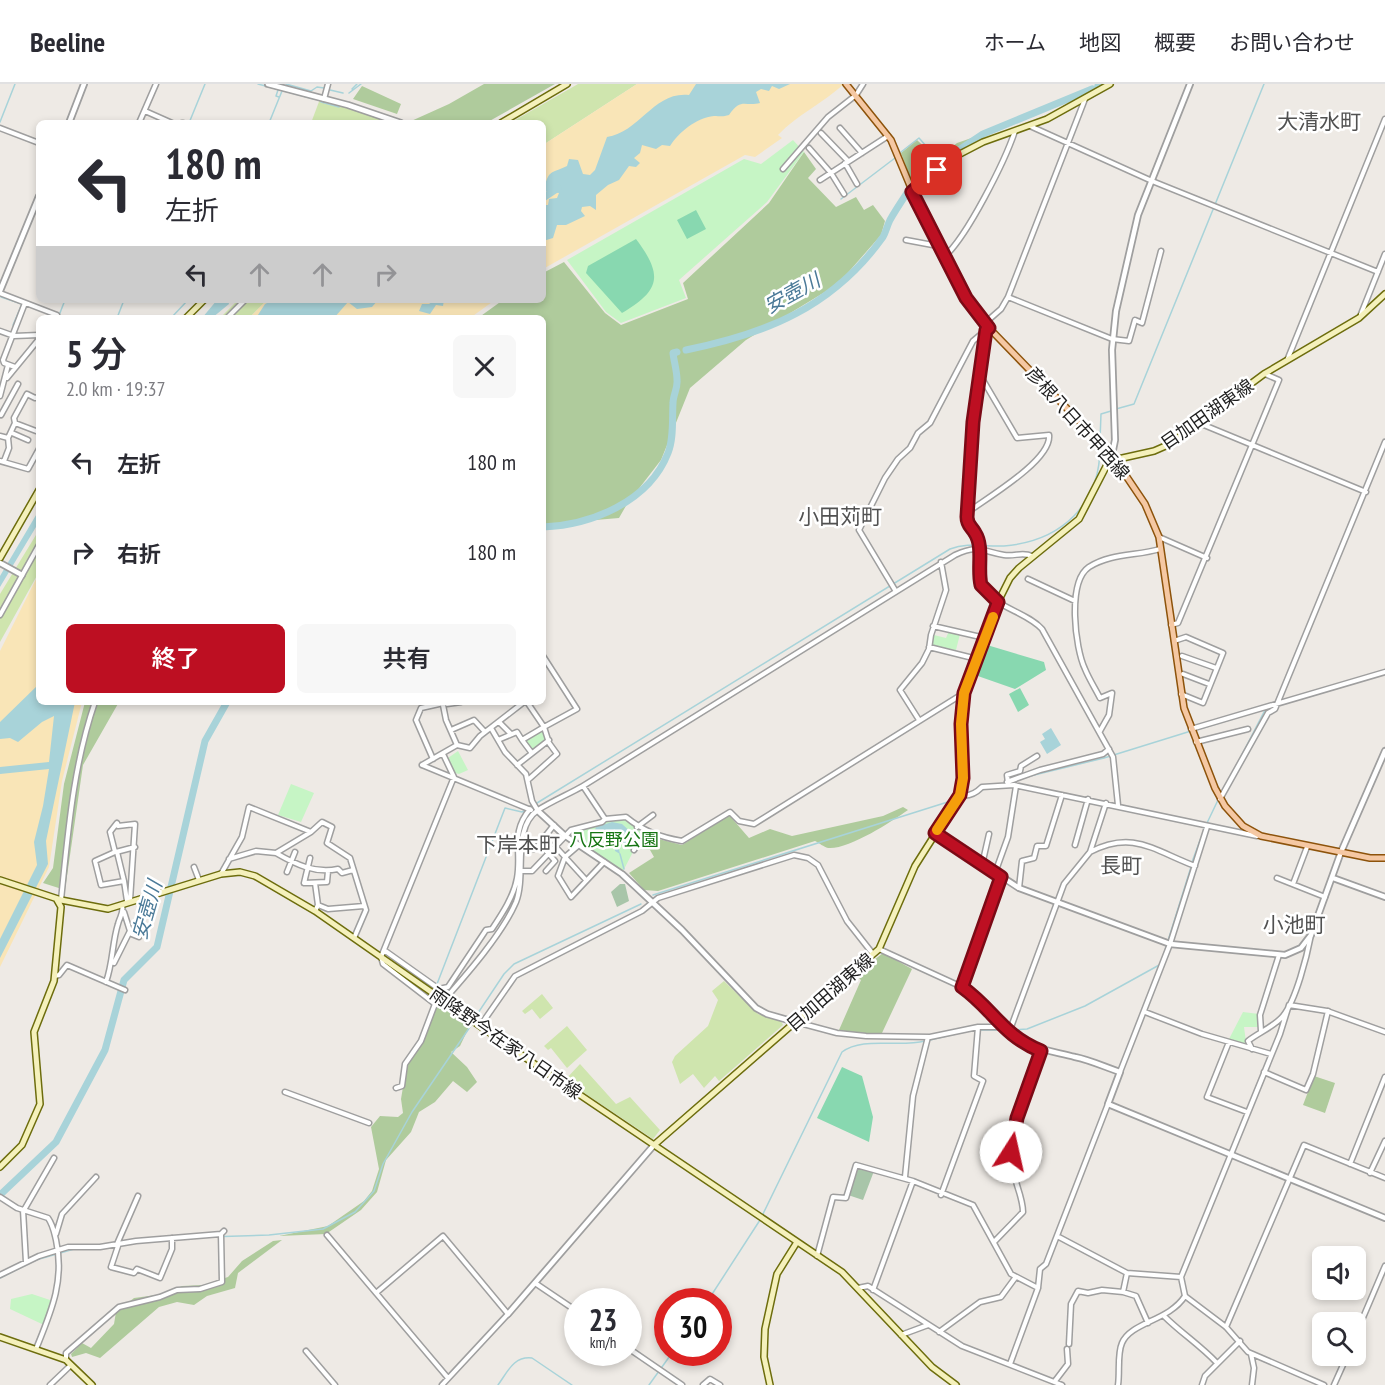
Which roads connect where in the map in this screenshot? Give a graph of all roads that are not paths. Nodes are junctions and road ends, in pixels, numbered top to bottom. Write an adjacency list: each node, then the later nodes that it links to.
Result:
1 (84, 84): 15 (street)
2 (156, 84): 13 (street)
3 (268, 84): 11 (street)
4 (328, 84): 11 (street)
5 (567, 84): 19 (main road)
6 (846, 84): 10 (main road, 彦根八日市甲西線)
7 (863, 84): 10 (street)
8 (1110, 84): 12 (main road)
9 (1190, 84): 34 (street)
10 (856, 95): 25 (main road, 彦根八日市甲西線); 31 (street)
11 (324, 99): 18 (street)
12 (1085, 99): 20 (main road); 27 (street)
13 (145, 111): 16 (street); 17 (street)
14 (1385, 118): 42 (street)
15 (70, 120)
16 (140, 120)
17 (165, 120)
18 (391, 120)
19 (506, 120)
20 (1030, 126): 23 (main road); 27 (street)
21 (0, 128): 26 (street)
22 (840, 128): 29 (street)
23 (1015, 131): 36 (main road); 44 (street)
24 (821, 133): 30 (street)
25 (888, 136): 29 (street); 36 (main road, 彦根八日市甲西線)
26 (36, 142)
27 (1067, 144): 34 (street); 48 (street)
28 (809, 148): 32 (street)
29 (862, 153): 30 (street)
30 (846, 162): 32 (street); 35 (street)
31 (783, 169)
32 (831, 173): 33 (street); 37 (street)
33 (820, 180)
34 (1152, 181): 42 (street); 60 (street)
35 (856, 184)
36 (912, 192): 40 (main road, 彦根八日市甲西線)
37 (844, 195)
38 (36, 203): 46 (street)
39 (906, 240): 40 (street)
40 (939, 246): 44 (main road, 彦根八日市甲西線)
41 (1161, 251): 60 (street)
42 (1330, 253): 45 (street); 62 (street)
43 (1385, 254): 45 (street)
44 (944, 257): 56 (main road, 彦根八日市甲西線)
45 (1378, 272): 55 (street)
46 (0, 292): 49 (street)
47 (1385, 294): 55 (main road, 目加田湖東線)
48 (1008, 297): 56 (street); 60 (street)
49 (24, 303): 52 (street); 58 (street)
50 (201, 303): 53 (main road)
51 (242, 303): 54 (street)
52 (57, 315)
53 (189, 315)
54 (230, 315)
55 (1359, 318): 62 (main road, 目加田湖東線)
56 (987, 327): 66 (street); 82 (main road, 彦根八日市甲西線); 97 (street)
57 (0, 331): 58 (street)
58 (14, 336): 59 (street); 63 (street)
59 (36, 337)
60 (1112, 339): 82 (street)
61 (36, 341): 64 (street)
62 (1288, 358): 65 (main road, 目加田湖東線)
63 (8, 365): 64 (street); 67 (street)
64 (15, 367): 67 (street)
65 (1264, 374): 73 (main road, 目加田湖東線); 80 (street)
66 (980, 375): 86 (street); 86 (street)
67 (7, 378): 69 (street)
68 (18, 384): 71 (street)
69 (0, 396)
70 (36, 396): 72 (street)
71 (1, 415): 72 (street)
72 (14, 420): 74 (street); 75 (street)
73 (1198, 422): 80 (street); 82 (main road, 目加田湖東線)
74 (36, 430)
75 (12, 433): 77 (street); 78 (street)
76 (0, 436): 77 (street)
77 (8, 438): 83 (street)
78 (28, 440)
79 (1385, 442): 84 (street)
80 (1251, 445): 84 (street); 92 (street)
81 (36, 454): 83 (street)
82 (1112, 455): 87 (main road, 彦根八日市甲西線); 91 (main road, 目加田湖東線)
83 (2, 461)
84 (1366, 492): 115 (street)
85 (36, 496): 93 (main road)
86 (967, 512): 88 (street)
87 (1159, 537): 89 (main road, 彦根八日市甲西線); 92 (street)
88 (979, 547): 91 (street); 94 (street); 99 (street)
89 (1160, 549): 98 (street); 101 (main road, 彦根八日市甲西線)
90 (36, 550): 95 (street)
91 (1032, 556): 99 (main road, 目加田湖東線)
92 (1207, 558): 101 (street)
93 (0, 562): 95 (street)
94 (941, 562): 97 (street); 102 (street)
95 (20, 574): 100 (street)
96 (1028, 579): 98 (street)
97 (895, 590): 147 (street)
98 (1075, 601): 128 (street)
99 (998, 602): 103 (main road, 目加田湖東線); 128 (street)
100 (0, 615)
101 (1171, 625): 104 (main road, 彦根八日市甲西線)
102 (933, 626): 103 (street); 105 (street)
103 (985, 638): 107 (main road, 目加田湖東線)
104 (1174, 641): 109 (street); 114 (main road, 彦根八日市甲西線)
105 (929, 647): 107 (street); 121 (street)
106 (1182, 656): 109 (street)
107 (977, 659): 113 (main road, 目加田湖東線)
108 (546, 663): 123 (street)
109 (1216, 668): 112 (street)
110 (1385, 672): 115 (street)
111 (1183, 674): 112 (street)
112 (1209, 684): 114 (street)
113 (964, 693): 121 (street); 148 (main road, 目加田湖東線)
114 (1181, 694): 125 (main road, 彦根八日市甲西線)
115 (1278, 702): 125 (street); 151 (street)
116 (94, 705): 209 (street)
117 (440, 705): 141 (street)
118 (446, 705): 127 (street)
119 (522, 705): 122 (street)
120 (528, 705): 123 (street)
121 (919, 720): 162 (street)
122 (499, 722): 124 (street); 130 (street)
123 (544, 727): 132 (street); 133 (street)
124 (491, 728): 129 (street); 131 (street)
125 (1191, 729): 134 (main road, 彦根八日市甲西線)
126 (1248, 729): 134 (street)
127 (451, 730): 129 (street); 135 (street)
128 (1100, 731): 136 (street)
129 (485, 732): 135 (street)
130 (511, 734): 131 (street); 132 (street)
131 (498, 740): 142 (street)
132 (522, 740): 138 (street)
133 (549, 740): 138 (street); 144 (street)
134 (1196, 742): 151 (main road, 彦根八日市甲西線)
135 (457, 745): 139 (street)
136 (1109, 749): 145 (street); 153 (street)
137 (1385, 751): 178 (street)
138 (531, 752): 142 (street)
139 (442, 754): 141 (street); 143 (street)
140 (1037, 756): 145 (street)
141 (433, 759): 143 (street)
142 (517, 765): 144 (street)
143 (454, 777): 154 (street); 222 (street)
144 (528, 780): 155 (street)
145 (1006, 782): 146 (street)
146 (1015, 785): 148 (street); 149 (street); 195 (street)
147 (583, 786): 155 (street); 157 (street)
148 (960, 795): 163 (main road, 目加田湖東線)
149 (1062, 795): 150 (street); 206 (street)
150 (1088, 799): 152 (street); 168 (street)
151 (1220, 799): 166 (main road, 彦根八日市甲西線)
152 (1106, 803): 153 (street); 177 (street)
153 (1118, 805): 160 (street)
154 (530, 809): 155 (street); 222 (street)
155 (538, 811): 158 (street); 167 (street)
156 (653, 815): 159 (street)
157 (605, 819): 159 (street); 164 (street)
158 (554, 825): 164 (street); 167 (street)
159 (637, 826): 162 (street)
160 (1208, 826): 166 (street); 187 (street)
161 (311, 832): 179 (street); 183 (street); 190 (street)
162 (646, 832): 173 (street)
163 (935, 833): 186 (street); 221 (main road, 目加田湖東線)
164 (564, 834): 169 (street); 170 (street)
165 (989, 834): 186 (street)
166 (1261, 836): 172 (main road, 彦根八日市甲西線)
167 (523, 843): 192 (street)
168 (1075, 844)
169 (554, 845): 176 (street); 180 (street)
170 (579, 845): 180 (street); 184 (street)
171 (135, 847): 174 (street); 174 (street); 210 (street)
172 (1307, 847): 178 (main road, 彦根八日市甲西線); 205 (street)
173 (634, 850)
174 (116, 852): 203 (street); 203 (street)
175 (295, 852): 185 (street)
176 (547, 852): 192 (street); 193 (street)
177 (1090, 852): 187 (street); 212 (street)
178 (1341, 852): 182 (main road, 彦根八日市甲西線); 199 (street)
179 (276, 853): 183 (street); 185 (street)
180 (565, 857): 202 (street); 202 (street)
181 (310, 858): 189 (street)
182 (1385, 858)
183 (229, 859): 196 (street)
184 (604, 862): 202 (street); 211 (street)
185 (292, 863): 189 (street); 194 (street)
186 (982, 865): 195 (street)
187 (1195, 866): 220 (street)
188 (194, 867): 201 (street)
189 (307, 867): 191 (street); 204 (street)
190 (353, 870): 191 (street); 213 (street)
191 (328, 871): 204 (street)
192 (523, 871): 231 (street)
193 (546, 871)
194 (288, 872)
195 (995, 873): 197 (street)
196 (222, 874): 201 (main road, 雨降野今在家八日市線); 214 (main road, 雨降野今在家八日市線)
197 (1001, 877): 206 (street); 229 (street)
198 (1277, 878): 205 (street)
199 (1333, 878): 207 (street); 208 (street)
200 (0, 880): 209 (main road)
201 (199, 880): 210 (main road, 雨降野今在家八日市線)
202 (586, 880)
203 (124, 881): 210 (street)
204 (315, 883): 214 (street)
205 (1293, 884): 207 (street)
206 (1019, 888): 212 (street)
207 (1326, 897): 217 (street)
208 (1385, 897)
209 (58, 899): 215 (main road); 227 (main road)
210 (129, 900): 215 (main road, 雨降野今在家八日市線)
211 (651, 903): 223 (street); 235 (street); 237 (street)
212 (1058, 903): 220 (street); 236 (street)
213 (364, 906): 214 (street); 219 (street)
214 (317, 908): 219 (main road, 雨降野今在家八日市線)
215 (123, 909): 216 (street); 226 (street)
216 (129, 933): 218 (street); 226 (street)
217 (1311, 935): 224 (street); 232 (street)
218 (139, 936)
219 (354, 938): 225 (main road, 雨降野今在家八日市線)
220 (1170, 944): 224 (street); 234 (street)
221 (879, 949): 223 (main road, 目加田湖東線); 229 (street)
222 (384, 950): 225 (street)
223 (873, 954): 235 (main road, 目加田湖東線)
224 (1279, 955): 239 (street)
225 (381, 957): 231 (main road, 雨降野今在家八日市線); 249 (street)
226 (112, 964): 228 (street)
227 (55, 976): 228 (street); 259 (main road)
228 (106, 982): 230 (street)
229 (962, 987): 236 (street)
230 (125, 990)
231 (445, 999): 237 (main road, 雨降野今在家八日市線)
232 (1289, 1005): 233 (street); 239 (street); 245 (street)
233 (1328, 1011): 240 (street); 247 (street)
234 (1145, 1012): 242 (street); 246 (street)
235 (795, 1022): 241 (street); 255 (main road, 目加田湖東線)
236 (1001, 1026): 238 (street); 244 (street)
237 (482, 1028): 255 (main road, 雨降野今在家八日市線)
238 (978, 1029): 241 (street); 266 (street)
239 (1261, 1031): 243 (street)
240 (1385, 1032)
241 (928, 1037): 262 (street)
242 (1228, 1042): 243 (street); 252 (street)
243 (1252, 1049): 245 (street)
244 (1041, 1051): 246 (street); 276 (street)
245 (1271, 1054): 247 (street)
246 (1120, 1072): 251 (street)
247 (1264, 1072): 252 (street)
248 (1385, 1077): 258 (street)
249 (396, 1088)
250 (285, 1092): 253 (street)
251 (1108, 1104): 256 (street); 272 (street)
252 (1247, 1112): 256 (street)
253 (369, 1123)
254 (1385, 1141): 260 (street)
255 (654, 1145): 275 (main road, 雨降野今在家八日市線); 286 (street)
256 (1232, 1153): 263 (street); 284 (street)
257 (54, 1158): 269 (street)
258 (1350, 1164): 260 (street); 263 (street)
259 (0, 1167)
260 (1370, 1173): 264 (street)
261 (96, 1177): 273 (street)
262 (905, 1177): 265 (street); 279 (street)
263 (1290, 1178): 270 (street); 299 (street)
264 (1385, 1179)
265 (913, 1181): 266 (street); 289 (street)
266 (942, 1195): 276 (street)
267 (138, 1196): 277 (street)
268 (0, 1197): 269 (street)
269 (24, 1210): 273 (street); 280 (street)
270 (1385, 1218)
271 (327, 1235): 291 (street)
272 (1057, 1236): 282 (street); 288 (street)
273 (56, 1238): 278 (street)
274 (172, 1238): 277 (street); 277 (street); 308 (street)
275 (797, 1242): 279 (main road, 雨降野今在家八日市線); 321 (main road)
276 (994, 1242): 285 (street)
277 (118, 1244): 278 (street)
278 (58, 1250): 280 (street); 304 (street)
279 (817, 1256): 287 (main road, 雨降野今在家八日市線)
280 (26, 1262): 283 (street)
281 (1385, 1266): 294 (street)
282 (1127, 1273): 284 (street); 290 (street)
283 (0, 1275)
284 (1180, 1277): 292 (street)
285 (1015, 1278): 288 (street); 300 (street)
286 (536, 1283): 293 (street); 295 (street)
287 (858, 1288): 289 (street); 301 (main road, 雨降野今在家八日市線)
288 (1038, 1288): 310 (street)
289 (873, 1290): 298 (street)
290 (1123, 1292): 297 (street); 313 (street)
291 (376, 1293): 295 (street); 312 (street)
292 (1185, 1296): 296 (street); 299 (street)
293 (564, 1302)
294 (1365, 1312)
295 (508, 1314): 312 (street)
296 (1164, 1316): 297 (street); 309 (street)
297 (1148, 1323): 324 (street)
298 (928, 1325): 300 (street); 301 (street)
299 (1226, 1327): 303 (street)
300 (939, 1332): 310 (street)
301 (901, 1335): 322 (main road, 雨降野今在家八日市線)
302 (0, 1338): 304 (main road)
303 (1240, 1341): 306 (street); 309 (street)
304 (36, 1349): 308 (main road)
305 (306, 1351): 316 (street)
306 (1251, 1354): 326 (street); 327 (street)
307 (642, 1358): 318 (street)
308 (69, 1362): 314 (street); 315 (main road)
309 (1218, 1363): 325 (street)
310 (1010, 1364): 313 (street)
311 (1343, 1366): 328 (street)
312 (448, 1378): 317 (street)
313 (1055, 1381): 323 (street)
314 (50, 1385)
315 (92, 1385)
316 (334, 1385)
317 (442, 1385)
318 (682, 1385)
319 (704, 1385): 320 (street)
320 (720, 1385)
321 (770, 1385)
322 (956, 1385)
323 (1062, 1385)
324 (1118, 1385)
325 (1202, 1385)
326 (1252, 1385)
327 (1324, 1385)
328 (1334, 1385)

